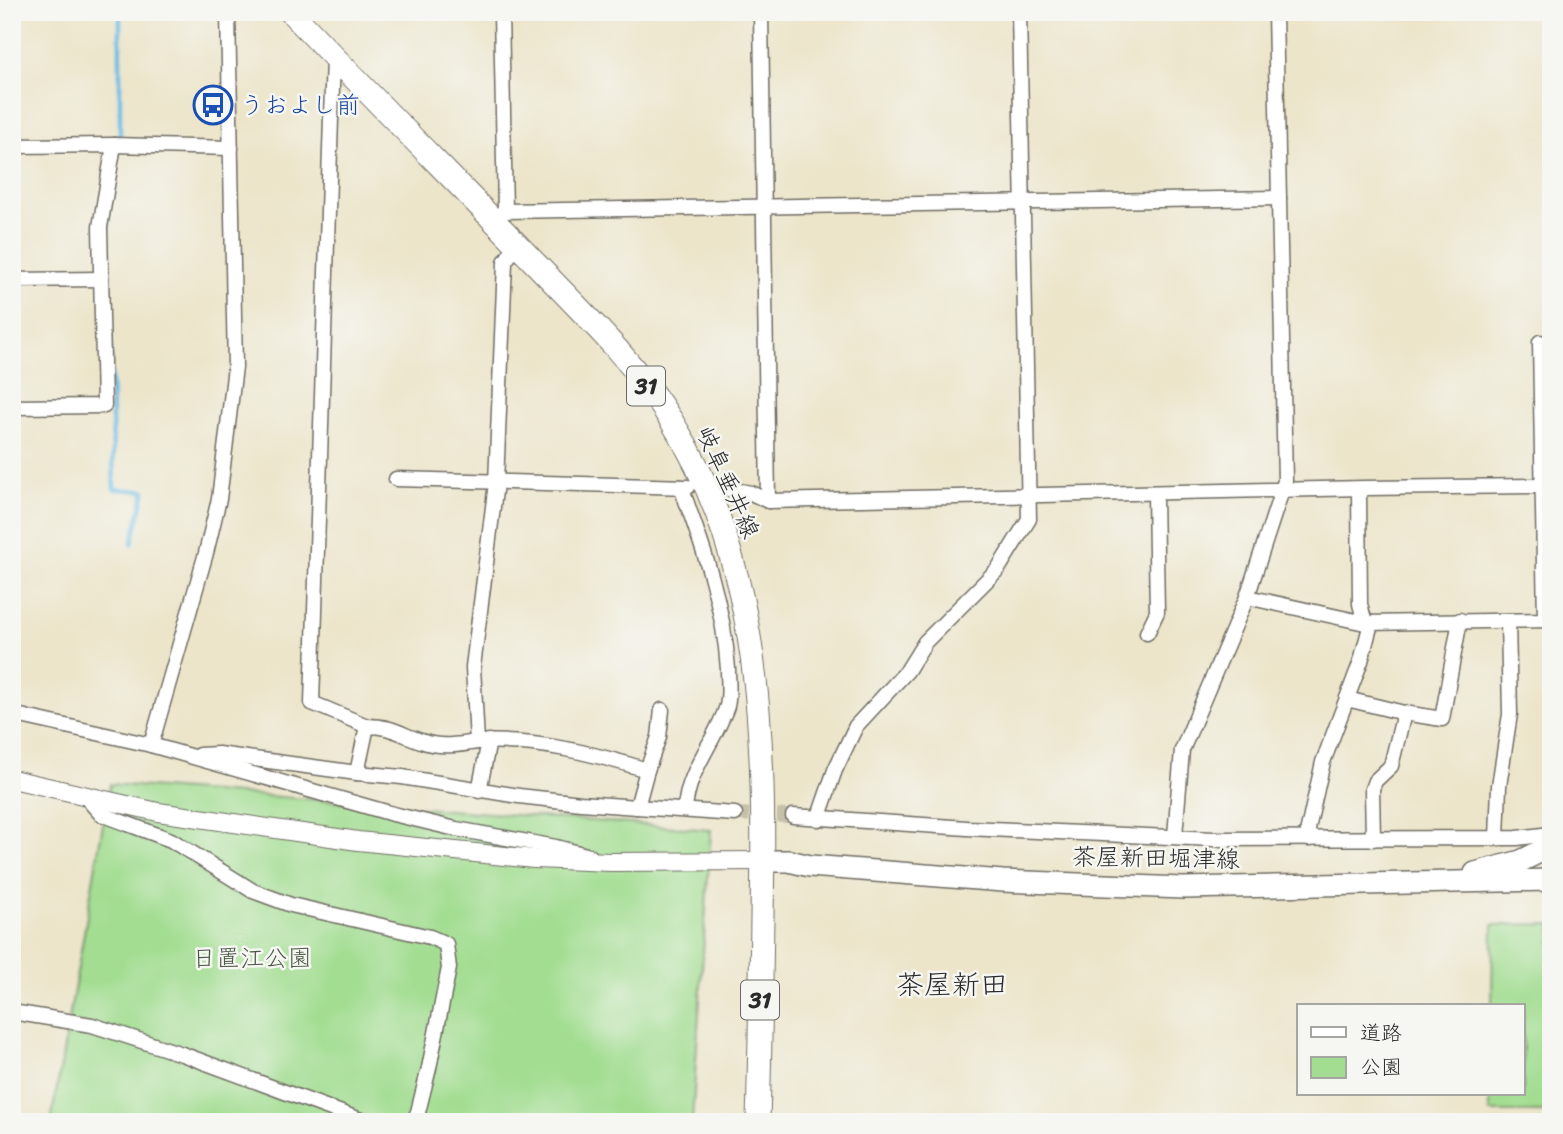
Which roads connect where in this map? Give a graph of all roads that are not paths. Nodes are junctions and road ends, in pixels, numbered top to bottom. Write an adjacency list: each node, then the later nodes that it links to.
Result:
1 (229, 12): 10 (street)
2 (290, 12): 7 (main road, 岐阜垂井線 / 31)
3 (501, 12): 14 (street)
4 (761, 12): 13 (street)
5 (1019, 12): 12 (street)
6 (1275, 12): 11 (street)
7 (333, 57): 14 (main road, 岐阜垂井線 / 31); 39 (street)
8 (114, 145): 9 (street); 10 (street); 16 (street)
9 (12, 146)
10 (231, 148): 41 (street)
11 (1279, 198): 12 (street); 25 (street)
12 (1022, 201): 13 (street); 27 (street)
13 (764, 207): 14 (street); 28 (street)
14 (499, 215): 15 (main road, 岐阜垂井線 / 31)
15 (517, 243): 21 (street); 60 (main road, 岐阜垂井線 / 31)
16 (101, 279): 17 (street); 19 (street)
17 (12, 280)
18 (1540, 342): 22 (street)
19 (12, 407)
20 (397, 479): 21 (street)
21 (496, 483): 40 (street); 49 (street)
22 (1542, 486): 24 (street); 31 (street)
23 (729, 489): 28 (street)
24 (1359, 489): 25 (street); 33 (street)
25 (1283, 491): 26 (street); 29 (street)
26 (1155, 494): 27 (street); 34 (street)
27 (1029, 497): 28 (street); 52 (street)
28 (768, 501)
29 (1247, 597): 33 (street); 54 (street)
30 (1460, 620): 32 (street); 33 (street); 37 (street)
31 (1548, 620): 32 (street)
32 (1507, 621): 55 (street)
33 (1368, 623): 35 (street)
34 (1147, 633)
35 (1347, 699): 37 (street); 56 (street)
36 (662, 710): 43 (street)
37 (1404, 713): 57 (street)
38 (12, 714): 41 (street)
39 (368, 726): 40 (street); 44 (street)
40 (483, 742): 43 (street); 46 (street)
41 (151, 746): 42 (street)
42 (190, 756): 44 (street); 59 (street)
43 (647, 770): 48 (street)
44 (357, 774): 46 (street)
45 (12, 779): 47 (street)
46 (478, 791): 48 (street)
47 (84, 795): 59 (street); 65 (street)
48 (637, 807): 49 (street)
49 (685, 810): 50 (street)
50 (735, 814)
51 (793, 816): 52 (street)
52 (818, 819): 54 (street)
53 (1551, 834): 55 (street)
54 (1175, 836): 56 (street)
55 (1497, 838): 57 (street)
56 (1308, 839): 57 (street)
57 (1373, 839)
58 (1551, 846): 62 (main road)
59 (611, 862): 60 (street)
60 (762, 870): 62 (main road, 茶屋新田堀津線); 66 (main road, 岐阜垂井線 / 31)
61 (1551, 880): 62 (main road, 茶屋新田堀津線)
62 (1439, 883)
63 (12, 1012): 64 (street)
64 (366, 1122)
65 (413, 1122)
66 (758, 1122)

